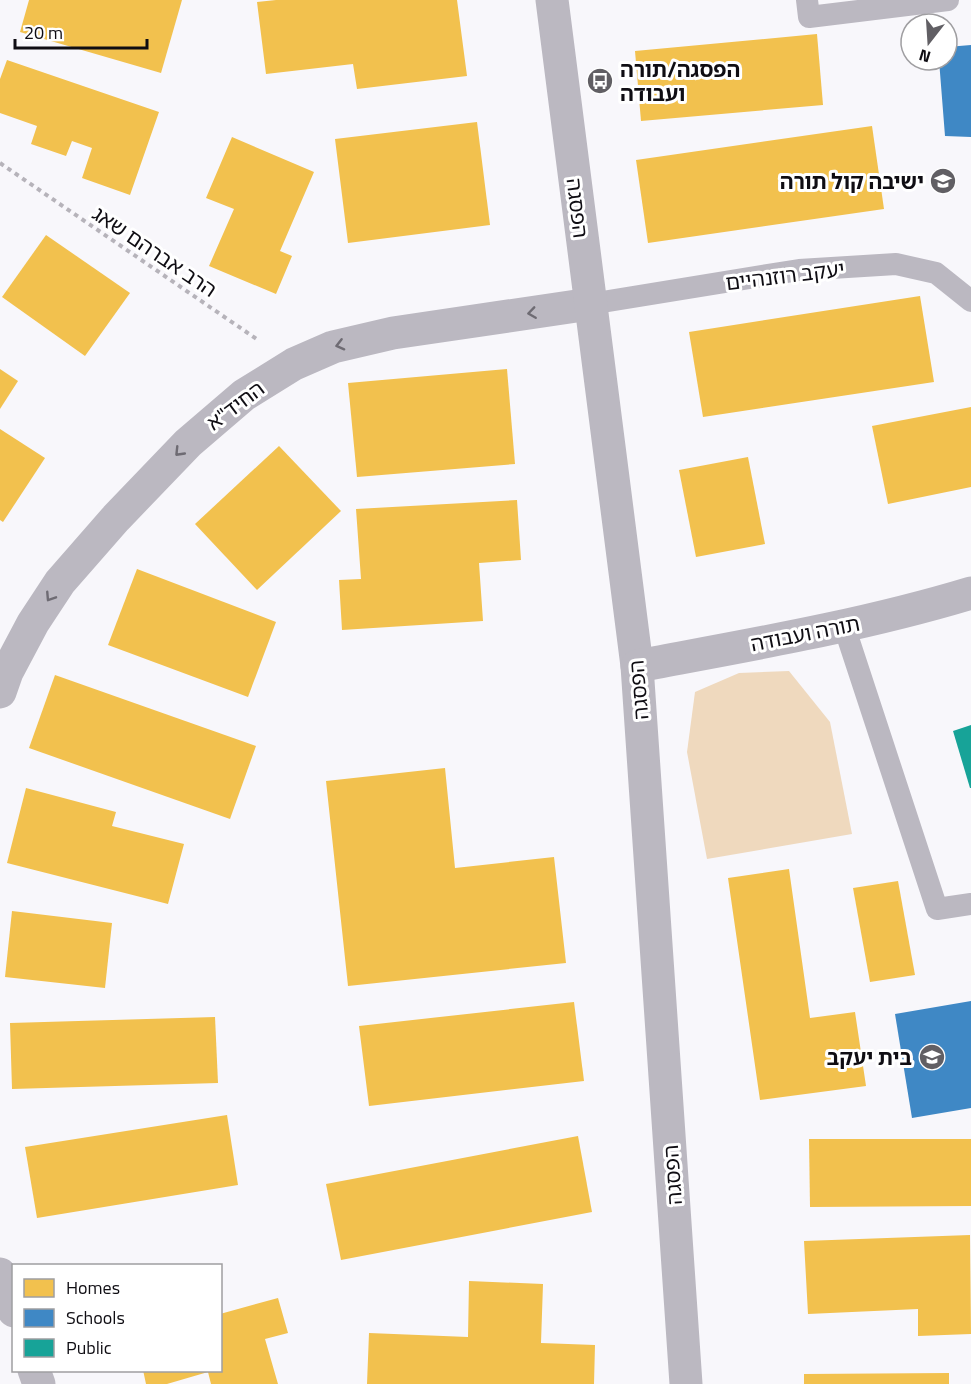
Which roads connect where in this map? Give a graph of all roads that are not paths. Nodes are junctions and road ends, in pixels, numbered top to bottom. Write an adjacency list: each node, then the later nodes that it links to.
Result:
1 (552, 0): 5 (street, הפסגה)
2 (948, 0): 3 (lane)
3 (808, 8)
4 (971, 300): 5 (lane, יעקב רוזנהיים)
5 (590, 304): 8 (street, הפסגה); 9 (street, החיד"א, one-way to 9)
6 (971, 593): 7 (street, תורה ועבודה)
7 (844, 626): 8 (street, תורה ועבודה); 10 (lane)
8 (637, 666): 13 (street, הפסגה)
9 (0, 692)
10 (971, 904)
11 (0, 1274): 12 (street)
12 (12, 1306)
13 (686, 1384)

